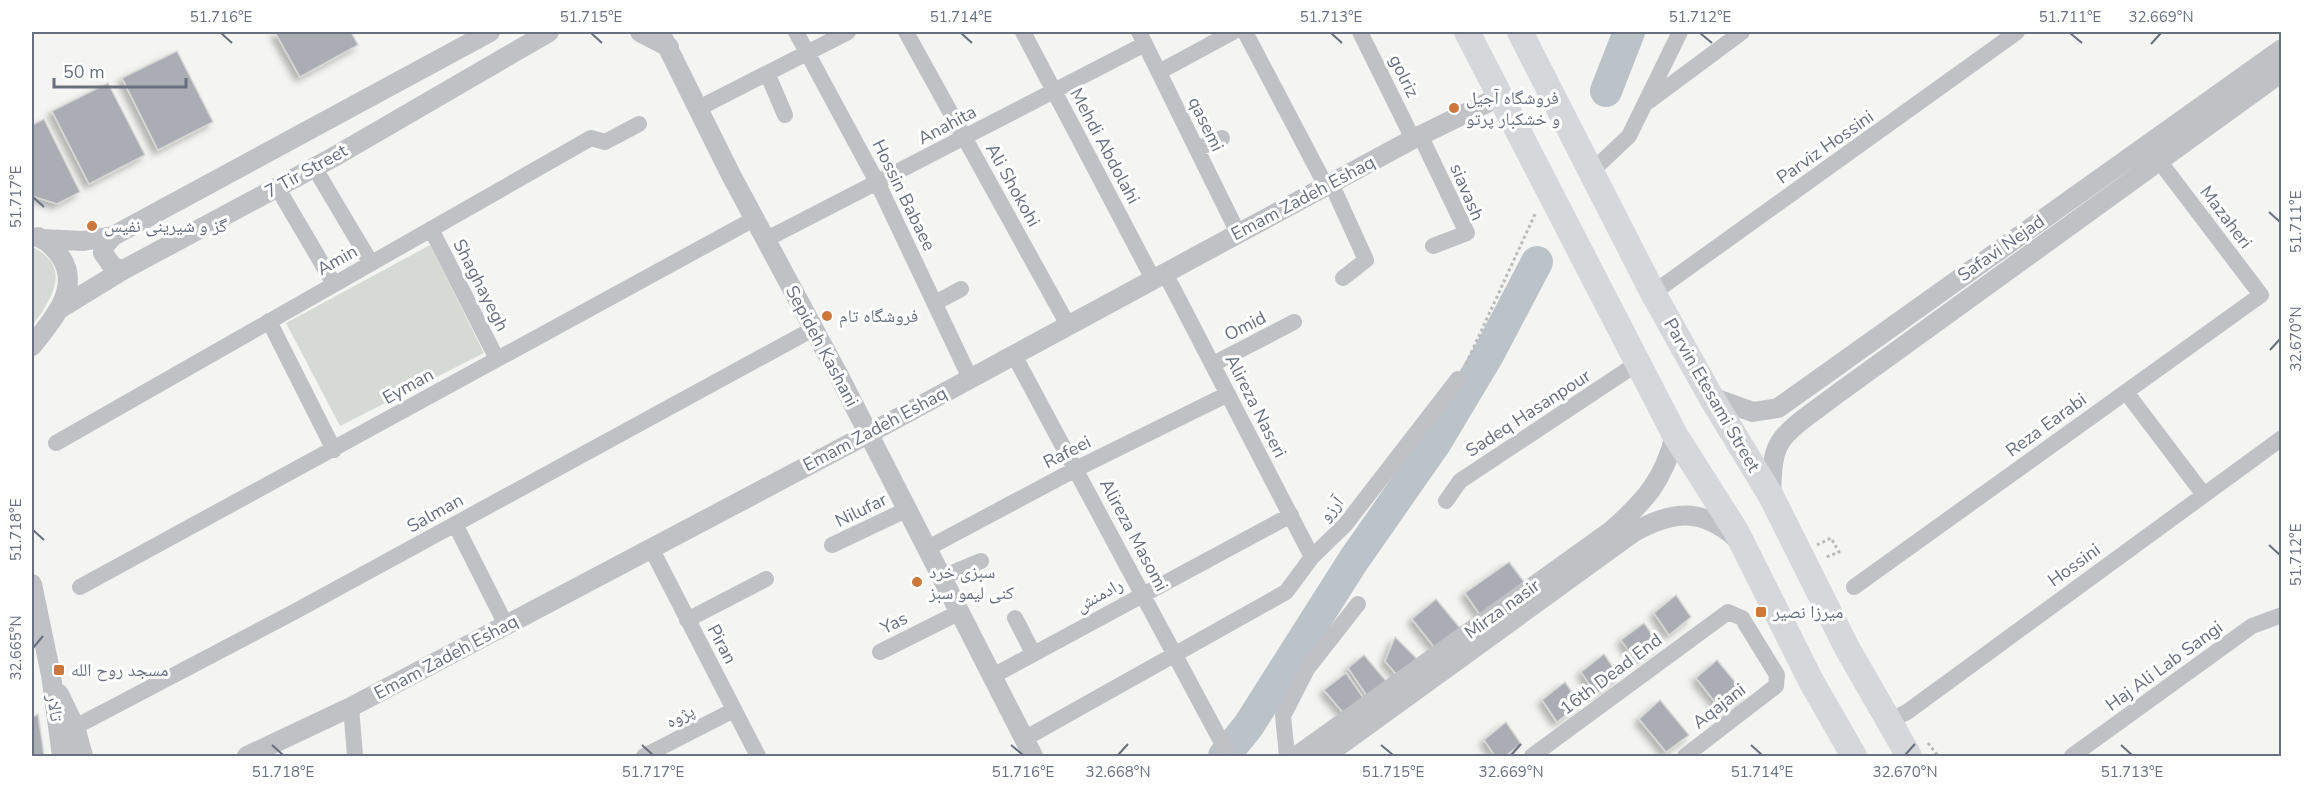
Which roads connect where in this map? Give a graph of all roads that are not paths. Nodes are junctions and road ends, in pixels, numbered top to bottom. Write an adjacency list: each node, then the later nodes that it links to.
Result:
1 (490, 32): 43 (street, 7 Tir Street)
2 (549, 32): 34 (street, 7 Tir Street)
3 (640, 32): 17 (street)
4 (796, 32): 19 (street, Hossin Babaee)
5 (848, 32): 19 (street)
6 (906, 32): 30 (street, Ali Shokohi)
7 (1023, 32): 23 (street, Mehdi Abdolahi)
8 (1233, 32): 20 (street)
9 (1245, 32): 37 (street)
10 (1360, 32): 29 (street, golriz)
11 (1467, 32): 24 (main road)
12 (1520, 32): 35 (main road, Parvin Etesami Street)
13 (1680, 32): 25 (street)
14 (1742, 32): 25 (street)
15 (2017, 32): 52 (street, Parviz Hossini)
16 (1142, 38): 20 (street, qasemi); 23 (street, Anahita)
17 (664, 39): 26 (street, Sepideh Kashani)
18 (2282, 49): 70 (street, Safavi Nejad)
19 (808, 52): 22 (street); 36 (street, Hossin Babaee)
20 (1160, 72): 32 (street, qasemi)
21 (2282, 72): 33 (street, Safavi Nejad)
22 (766, 73): 26 (street); 27 (street)
23 (1054, 91): 30 (street, Anahita); 48 (street, Mehdi Abdolahi)
24 (1501, 96): 29 (street, Emam Zadeh Eshaq); 63 (main road)
25 (1646, 103): 35 (street)
26 (699, 108): 39 (street, Sepideh Kashani)
27 (785, 115)
28 (639, 124): 40 (street, Amin)
29 (1416, 137): 37 (street, Emam Zadeh Eshaq); 45 (street, siavash)
30 (965, 138): 36 (street, Anahita); 58 (street, Ali Shokohi)
31 (1222, 138): 32 (street)
32 (1197, 149): 41 (street, qasemi)
33 (2160, 162): 53 (street, Mazaheri); 71 (street, Safavi Nejad)
34 (314, 167): 38 (street, 7 Tir Street); 46 (street)
35 (1592, 171): 52 (main road, Parvin Etesami Street)
36 (878, 184): 44 (street, Anahita); 54 (street, Hossin Babaee)
37 (1328, 184): 41 (street, Emam Zadeh Eshaq); 49 (street)
38 (277, 187): 47 (street, 7 Tir Street); 50 (street)
39 (754, 219): 44 (street, Sepideh Kashani); 62 (street, Eyman)
40 (431, 229): 46 (street, Amin); 62 (street, Shaghayegh)
41 (1238, 233): 48 (street, Emam Zadeh Eshaq)
42 (37, 236): 43 (street, 7 Tir Street); 55 (street)
43 (113, 236): 47 (street)
44 (765, 240): 59 (street, Sepideh Kashani)
45 (1432, 246)
46 (371, 263): 50 (street, Amin)
47 (123, 270): 55 (street, 7 Tir Street)
48 (1159, 276): 58 (street, Emam Zadeh Eshaq); 64 (street, Alireza Naseri)
49 (1343, 278)
50 (334, 284): 56 (street, Amin)
51 (960, 289): 54 (street)
52 (1653, 293): 69 (main road, Parvin Etesami Street)
53 (2261, 295): 67 (street, Reza Earabi)
54 (935, 303): 65 (street, Hossin Babaee)
55 (60, 308): 60 (street)
56 (269, 321): 75 (street, Amin); 76 (street)
57 (1294, 322): 64 (street, Omid)
58 (1068, 325): 61 (street, Emam Zadeh Eshaq)
59 (813, 329): 72 (street, Sepideh Kashani); 83 (street, Salman)
60 (32, 346)
61 (1014, 355): 65 (street, Emam Zadeh Eshaq); 77 (street, Alireza Masomi)
62 (497, 359): 76 (street, Eyman)
63 (1638, 363): 73 (main road); 80 (street, Sadeq Hasanpour)
64 (1213, 364): 68 (street, Alireza Naseri)
65 (970, 378): 72 (street, Emam Zadeh Eshaq)
66 (1458, 379): 89 (street, آرزو)
67 (2126, 392): 78 (street); 95 (street, Reza Earabi)
68 (1228, 394): 77 (street, Rafeei); 82 (street, Alireza Naseri)
69 (1711, 397): 70 (street); 79 (main road, Parvin Etesami Street)
70 (1778, 408): 71 (street)
71 (1790, 432): 79 (street, Safavi Nejad)
72 (868, 434): 81 (street, Sepideh Kashani); 87 (street, Emam Zadeh Eshaq)
73 (1675, 435): 84 (street, Mirza nasir); 85 (main road)
74 (2282, 438): 78 (street, Hossini)
75 (56, 443)
76 (334, 450): 94 (street, Eyman)
77 (1076, 469): 88 (street, Rafeei); 96 (street, Alireza Masomi)
78 (2204, 495): 111 (street, Hossini)
79 (1771, 496): 111 (main road, Parvin Etesami Street)
80 (1446, 501)
81 (906, 510): 86 (street, Nilufar); 88 (street, Sepideh Kashani)
82 (1291, 515): 89 (street, Alireza Naseri); 96 (street, رادمنش)
83 (455, 524): 103 (street); 112 (street, Salman)
84 (1629, 526): 85 (street, Mirza nasir); 123 (street, Mirza nasir); 124 (street, Mirza nasir)
85 (1742, 543): 127 (main road)
86 (832, 545)
87 (651, 548): 101 (street, Piran); 103 (street, Emam Zadeh Eshaq)
88 (926, 549): 91 (street, Sepideh Kashani)
89 (1312, 557): 106 (street, آرزو)
90 (981, 561): 91 (street)
91 (940, 578): 98 (street, Sepideh Kashani)
92 (766, 579): 101 (street)
93 (32, 584): 107 (street)
94 (80, 587)
95 (1854, 587)
96 (1143, 593): 105 (street, رادمنش); 106 (street, Alireza Masomi)
97 (1358, 604): 122 (street)
98 (958, 613): 104 (street, Yas); 108 (street, Sepideh Kashani)
99 (2282, 615): 129 (street, Haj Ali Lab Sangi)
100 (1016, 618): 105 (street)
101 (687, 620): 110 (street, Piran)
102 (1713, 622): 125 (street, 16th Dead End); 126 (street, Aqajani)
103 (506, 625): 109 (street, Emam Zadeh Eshaq)
104 (880, 652)
105 (1033, 653): 108 (street, رادمنش)
106 (1175, 654): 113 (street, آرزو); 121 (street, Alireza Masomi)
107 (51, 675): 112 (street, تالار); 114 (street, تالار)
108 (991, 677): 113 (street, Sepideh Kashani)
109 (351, 707): 116 (street, Emam Zadeh Eshaq); 117 (street)
110 (734, 710): 118 (street, پژوه); 119 (street, Piran)
111 (1889, 721): 128 (main road, Parvin Etesami Street)
112 (75, 727): 115 (street, تالار)
113 (1024, 739): 120 (street, Sepideh Kashani)
114 (62, 756)
115 (83, 756)
116 (247, 756)
117 (355, 756)
118 (644, 756)
119 (758, 756)
120 (1033, 756)
121 (1229, 756)
122 (1287, 756)
123 (1297, 756)
124 (1325, 756)
125 (1532, 756)
126 (1685, 756)
127 (1854, 756)
128 (1909, 756)
129 (2072, 756)

